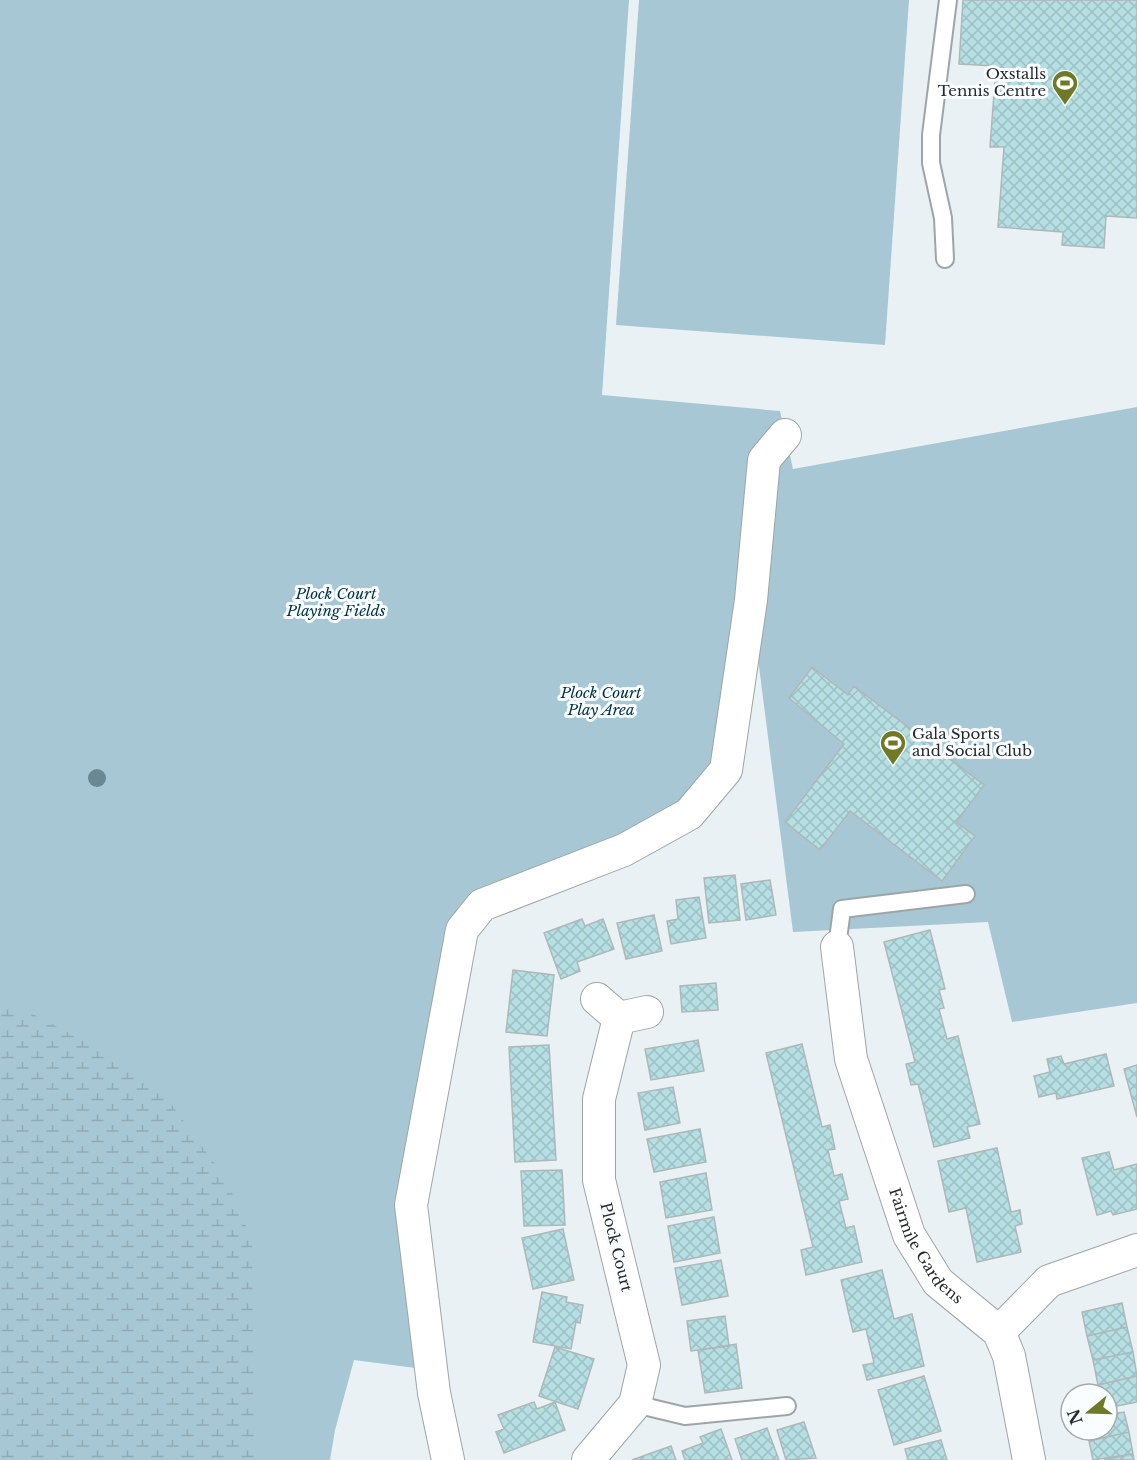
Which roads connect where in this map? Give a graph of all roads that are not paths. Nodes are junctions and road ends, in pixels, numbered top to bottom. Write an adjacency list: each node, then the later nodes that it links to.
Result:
1 (948, 0): 2 (lane)
2 (945, 259)
3 (785, 435): 11 (street)
4 (966, 894): 5 (lane)
5 (837, 947): 8 (street, Fairmile Gardens)
6 (621, 1010): 9 (street, Plock Court)
7 (1137, 1250): 8 (street)
8 (999, 1332): 13 (street, Fairmile Gardens)
9 (635, 1404): 10 (lane); 12 (street, Plock Court)
10 (787, 1407)
11 (448, 1460)
12 (588, 1460)
13 (1029, 1460)

